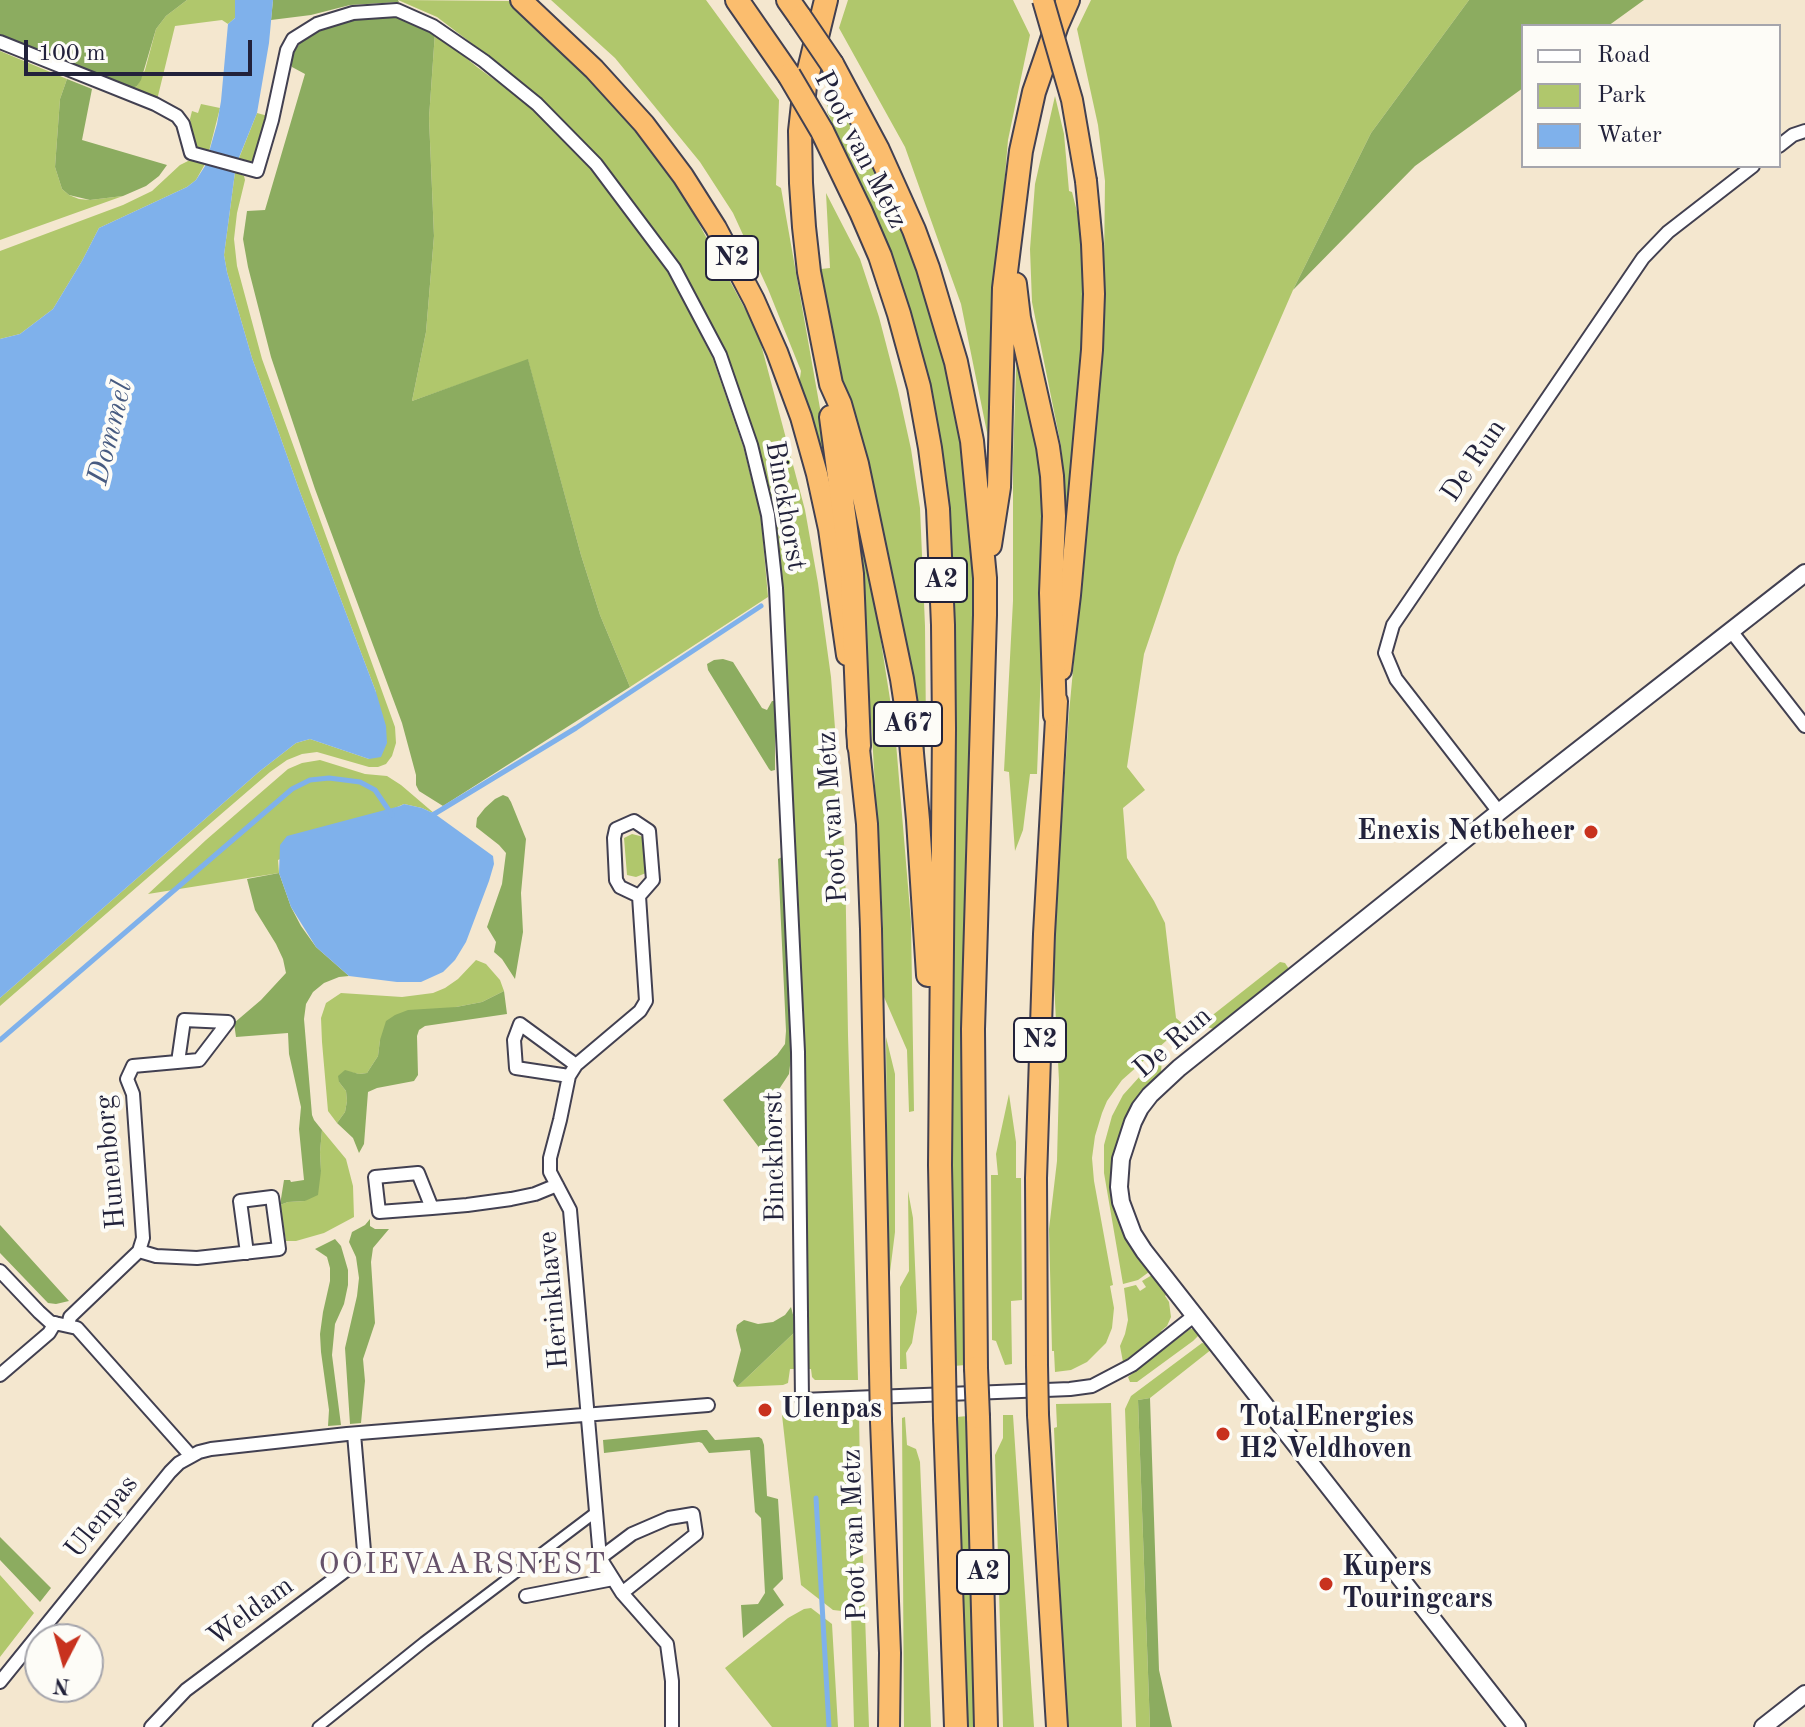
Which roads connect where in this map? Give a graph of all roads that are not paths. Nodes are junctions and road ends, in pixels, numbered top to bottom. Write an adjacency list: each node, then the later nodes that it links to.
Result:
1 (521, 0): 18 (highway, Poot van Metz / N2)
2 (737, 0): 21 (highway, Poot van Metz / A2, bridge)
3 (826, 0): 12 (highway, A67)
4 (1043, 0): 16 (highway, N2, bridge)
5 (1068, 0): 11 (highway, A2)
6 (794, 8): 14 (highway, Poot van Metz / A2, bridge)
7 (0, 42): 30 (street, Binckhorst)
8 (1805, 131): 9 (street)
9 (1781, 144)
10 (1750, 168): 19 (street, De Run)
11 (1012, 231): 14 (highway, A2); 16 (highway, N2)
12 (831, 384): 18 (highway, A67); 21 (highway, A67)
13 (1805, 573): 15 (street, De Run)
14 (985, 578): 49 (highway, Poot van Metz / A2, bridge)
15 (1731, 631): 17 (street); 19 (street, De Run)
16 (1055, 715): 50 (highway, N2, bridge)
17 (1805, 726)
18 (859, 746): 47 (highway, Poot van Metz / N2, bridge)
19 (1499, 812): 30 (street, De Run)
20 (639, 896): 20 (street, Herinkhave); 23 (street, Herinkhave)
21 (942, 1048): 48 (highway, Poot van Metz / A2, bridge)
22 (178, 1062): 22 (street, Hunenborg); 27 (street, Hunenborg)
23 (576, 1065): 24 (street, Herinkhave); 24 (street)
24 (569, 1076): 25 (street, Herinkhave)
25 (557, 1185): 26 (street, Herinkhave); 34 (street, Herinkhave)
26 (432, 1208): 26 (street, Herinkhave)
27 (139, 1251): 28 (street, Hunenborg); 31 (street, Hunenborg)
28 (247, 1253): 28 (street, Hunenborg)
29 (0, 1271): 31 (street)
30 (1195, 1315): 51 (street, De Run)
31 (62, 1324): 32 (street, Hunenborg); 36 (street)
32 (0, 1375)
33 (708, 1405): 34 (street, Ulenpas)
34 (588, 1415): 35 (street, Ulenpas); 37 (street, Herinkhave)
35 (354, 1434): 36 (street, Ulenpas); 44 (street, Weldam)
36 (191, 1456): 42 (street, Ulenpas)
37 (596, 1512): 38 (street, Herinkhave); 45 (street)
38 (600, 1558): 39 (street); 40 (street)
39 (613, 1579): 40 (street); 41 (street)
40 (622, 1593): 46 (street)
41 (526, 1596)
42 (0, 1682)
43 (1805, 1694): 52 (street)
44 (151, 1727)
45 (318, 1727)
46 (672, 1727)
47 (889, 1727)
48 (956, 1727)
49 (986, 1727)
50 (1057, 1727)
51 (1517, 1727)
52 (1763, 1727)

